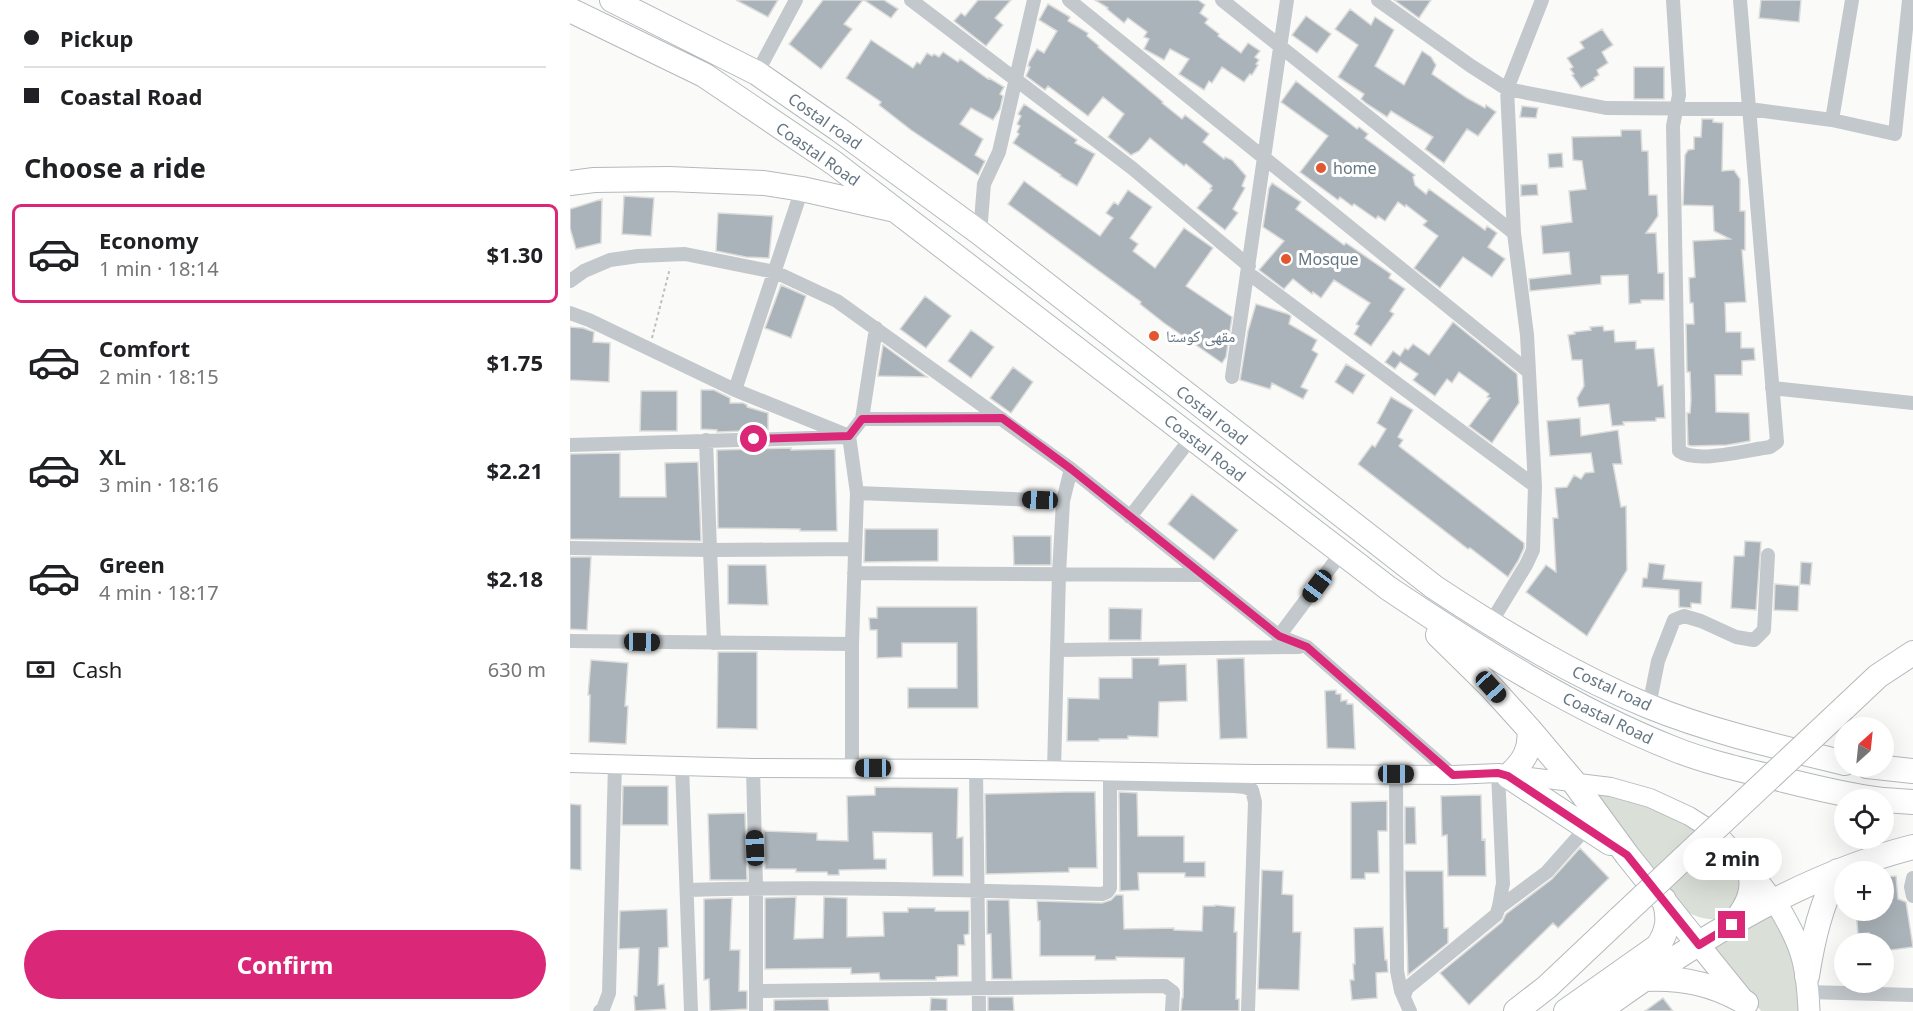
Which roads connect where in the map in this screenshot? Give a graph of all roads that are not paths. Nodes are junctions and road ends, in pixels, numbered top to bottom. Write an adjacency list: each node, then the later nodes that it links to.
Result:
1 (612, 0): 16 (highway, Costal road)
2 (796, 0): 16 (street)
3 (911, 0): 17 (street)
4 (1034, 0): 17 (street)
5 (1069, 0): 22 (street)
6 (1222, 0): 15 (street)
7 (1287, 0): 15 (street)
8 (1378, 0): 18 (street)
9 (1542, 0): 18 (street)
10 (1673, 0): 19 (street)
11 (1740, 0): 20 (street)
12 (1852, 0): 21 (street)
13 (1909, 0): 21 (street)
14 (570, 10): 25 (highway, Coastal Road)
15 (1279, 45): 22 (street); 27 (street)
16 (757, 73): 26 (highway, Costal road)
17 (1016, 78): 26 (street); 28 (street)
18 (1507, 89): 19 (street); 27 (street)
19 (1676, 109): 20 (street); 35 (street)
20 (1749, 109): 21 (street); 35 (street)
21 (1832, 120)
22 (1263, 157): 28 (street); 33 (street)
23 (570, 183): 24 (highway)
24 (802, 189): 25 (highway); 29 (street)
25 (896, 210): 41 (highway, Coastal Road)
26 (980, 233): 58 (highway, Costal road)
27 (1514, 233): 33 (street)
28 (1248, 270): 34 (street); 45 (street)
29 (775, 272): 30 (street); 32 (street); 36 (street)
30 (570, 281)
31 (570, 314): 36 (street)
32 (876, 328): 38 (street); 39 (street)
33 (1529, 372): 45 (street)
34 (1232, 377)
35 (1772, 388): 37 (street)
36 (735, 390): 40 (street)
37 (1913, 404)
38 (1002, 418): 39 (street); 44 (street)
39 (862, 419): 40 (street)
40 (849, 436): 42 (street); 46 (street)
41 (1192, 438): 48 (street); 52 (highway, Coastal Road)
42 (706, 440): 43 (street); 51 (street)
43 (570, 445)
44 (1071, 469): 47 (street); 48 (street)
45 (1535, 486): 58 (street)
46 (857, 493): 47 (street); 50 (street)
47 (1063, 501): 55 (street)
48 (1130, 517): 56 (street)
49 (570, 548): 51 (street)
50 (854, 549): 51 (street); 54 (street)
51 (711, 550): 61 (street)
52 (1342, 552): 57 (highway, Coastal Road); 59 (street)
53 (1768, 555): 66 (street)
54 (854, 573): 55 (street); 62 (street)
55 (1059, 574): 56 (street); 64 (street)
56 (1203, 575): 59 (street)
57 (1388, 588): 67 (highway); 83 (highway, Coastal Road)
58 (1490, 624): 66 (highway, Costal road)
59 (1279, 636): 63 (street)
60 (570, 641): 61 (street)
61 (714, 643): 62 (street)
62 (852, 644): 73 (street)
63 (1307, 647): 64 (street); 80 (street)
64 (1058, 650): 76 (street)
65 (1913, 653): 117 (highway, bridge)
66 (1649, 706): 68 (highway, Costal road)
67 (1529, 729): 79 (highway); 82 (highway)
68 (1834, 760)
69 (570, 763): 70 (street)
70 (615, 764): 71 (street); 110 (street)
71 (682, 766): 72 (street); 96 (street)
72 (753, 768): 73 (street); 94 (street)
73 (852, 768): 75 (street)
74 (1894, 769): 77 (highway)
75 (976, 770): 76 (street); 95 (street)
76 (1054, 771): 81 (street)
77 (1913, 771)
78 (1396, 774): 80 (street); 81 (street); 108 (street)
79 (1503, 774): 80 (street); 82 (street); 86 (highway); 100 (street)
80 (1453, 775)
81 (1110, 777): 95 (street); 115 (street)
82 (1573, 782): 88 (highway); 90 (street)
83 (1834, 791)
84 (1894, 801): 85 (highway, Coastal Road)
85 (1913, 802)
86 (1587, 827): 88 (highway); 100 (street)
87 (1913, 847): 89 (highway)
88 (1627, 855): 98 (highway)
89 (1869, 861)
90 (1749, 867): 99 (street); 101 (highway)
91 (1834, 873): 99 (highway)
92 (1913, 878): 97 (street)
93 (1834, 881): 106 (highway)
94 (756, 888): 95 (street); 96 (street); 105 (street)
95 (976, 890): 104 (street)
96 (687, 891): 111 (street)
97 (1913, 896)
98 (1664, 900): 102 (highway); 118 (highway)
99 (1775, 901): 101 (highway); 106 (main road)
100 (1500, 907): 108 (street)
101 (1732, 925): 102 (highway)
102 (1699, 945): 103 (highway); 109 (main road)
103 (1644, 979): 109 (highway); 119 (highway)
104 (979, 988): 105 (street); 113 (street); 114 (street)
105 (756, 991): 112 (street)
106 (1808, 993): 107 (street)
107 (1913, 995)
108 (1404, 996): 116 (street)
109 (1749, 1007)
110 (600, 1011)
111 (691, 1011)
112 (756, 1011)
113 (979, 1011)
114 (1172, 1011)
115 (1248, 1011)
116 (1410, 1011)
117 (1516, 1011)
118 (1566, 1011)
119 (1599, 1011)

